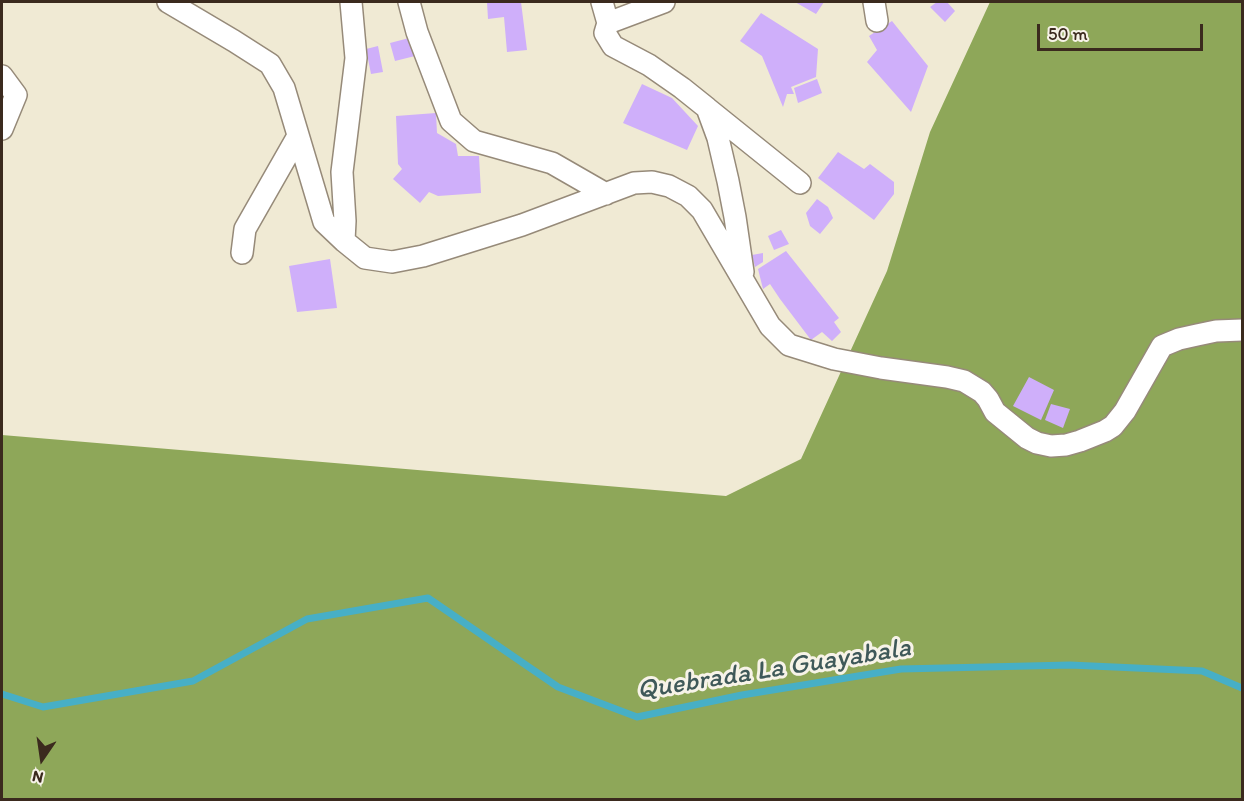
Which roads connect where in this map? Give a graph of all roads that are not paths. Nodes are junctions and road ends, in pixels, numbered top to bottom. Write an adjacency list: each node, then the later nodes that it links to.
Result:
1 (168, 2): 10 (street)
2 (410, 2): 12 (street)
3 (602, 2): 6 (street)
4 (664, 2): 6 (street)
5 (348, 5): 13 (street)
6 (608, 23): 8 (street)
7 (2, 76): 9 (street)
8 (707, 108): 11 (street); 15 (street)
9 (2, 129)
10 (298, 136): 13 (street); 14 (street)
11 (800, 183)
12 (606, 194): 13 (street); 15 (street)
13 (344, 241)
14 (242, 253)
15 (744, 281): 16 (street)
16 (1242, 330)

